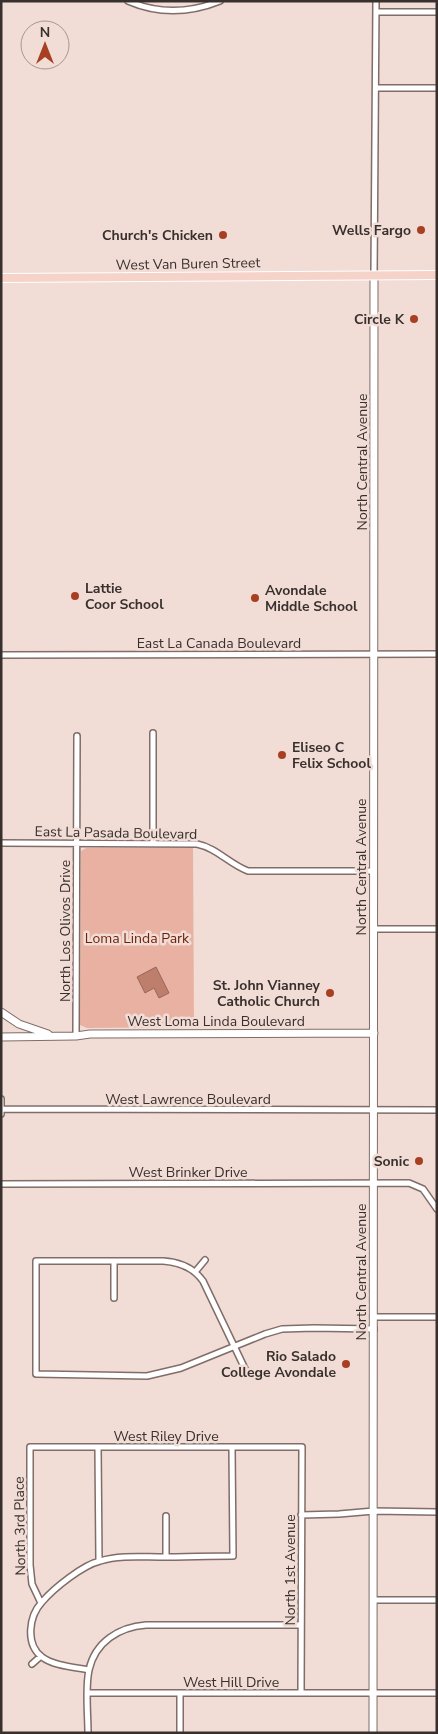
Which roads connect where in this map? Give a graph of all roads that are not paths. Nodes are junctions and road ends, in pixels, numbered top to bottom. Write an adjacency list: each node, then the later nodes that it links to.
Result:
1 (128, 1): 2 (street)
2 (220, 1)
3 (376, 1): 4 (street, North Central Avenue)
4 (376, 12): 5 (street); 6 (street, North Central Avenue)
5 (437, 12)
6 (376, 88): 7 (street); 8 (street, North Central Avenue)
7 (437, 88)
8 (374, 275): 9 (main road, West Van Buren Street); 10 (main road, West Van Buren Street); 11 (street, North Central Avenue)
9 (437, 275)
10 (1, 278)
11 (375, 654): 12 (street, East La Canada Boulevard); 13 (street, East La Canada Boulevard); 19 (street, North Central Avenue)
12 (437, 654)
13 (1, 655)
14 (153, 732): 18 (street)
15 (77, 736): 17 (street, North Los Olivos Drive)
16 (1, 843): 17 (street, East La Pasada Boulevard)
17 (77, 843): 18 (street, East La Pasada Boulevard); 25 (street, North Los Olivos Drive)
18 (153, 843): 19 (street, East La Pasada Boulevard)
19 (374, 871): 20 (street, North Central Avenue)
20 (374, 929): 21 (street); 23 (street, North Central Avenue)
21 (437, 929)
22 (1, 1012): 24 (street, West Loma Linda Boulevard)
23 (374, 1033): 25 (street, West Loma Linda Boulevard); 30 (street, North Central Avenue)
24 (58, 1036): 25 (street, West Loma Linda Boulevard); 26 (street, West Loma Linda Boulevard)
25 (76, 1036)
26 (1, 1037)
27 (1, 1099): 28 (street)
28 (1, 1109): 30 (street, West Lawrence Boulevard); 31 (street)
29 (437, 1110): 30 (street, West Lawrence Boulevard)
30 (374, 1111): 32 (street, North Central Avenue)
31 (1, 1114)
32 (374, 1183): 33 (street, West Brinker Drive); 34 (street, West Brinker Drive); 39 (street, North Central Avenue)
33 (1, 1184)
34 (437, 1209)
35 (205, 1260): 37 (street)
36 (114, 1261): 37 (street); 38 (street); 42 (street)
37 (195, 1272): 42 (street)
38 (114, 1298)
39 (374, 1317): 40 (street); 41 (street, North Central Avenue)
40 (437, 1317)
41 (374, 1329): 42 (street); 48 (street, North Central Avenue)
42 (235, 1346): 43 (street)
43 (246, 1371)
44 (30, 1447): 45 (street, West Riley Drive); 56 (street, North 3rd Place)
45 (98, 1447): 46 (street, West Riley Drive); 53 (street)
46 (232, 1447): 47 (street, West Riley Drive); 52 (street)
47 (302, 1447): 50 (street, North 1st Avenue)
48 (374, 1511): 49 (street); 50 (street); 54 (street, North Central Avenue)
49 (437, 1512)
50 (301, 1515): 57 (street, North 1st Avenue)
51 (166, 1516): 52 (street)
52 (166, 1557): 53 (street)
53 (99, 1561): 56 (street)
54 (373, 1600): 55 (street); 64 (street, North Central Avenue)
55 (437, 1600)
56 (41, 1602): 58 (street)
57 (301, 1625): 60 (street); 63 (street, North 1st Avenue)
58 (41, 1656): 59 (street); 60 (street)
59 (32, 1664)
60 (89, 1670): 61 (street)
61 (88, 1693): 62 (street, West Hill Drive); 66 (street)
62 (180, 1693): 63 (street, West Hill Drive); 67 (street)
63 (301, 1693): 64 (street, West Hill Drive)
64 (374, 1693): 65 (street, West Hill Drive); 68 (street, North Central Avenue)
65 (437, 1693)
66 (88, 1733)
67 (180, 1733)
68 (373, 1733)

